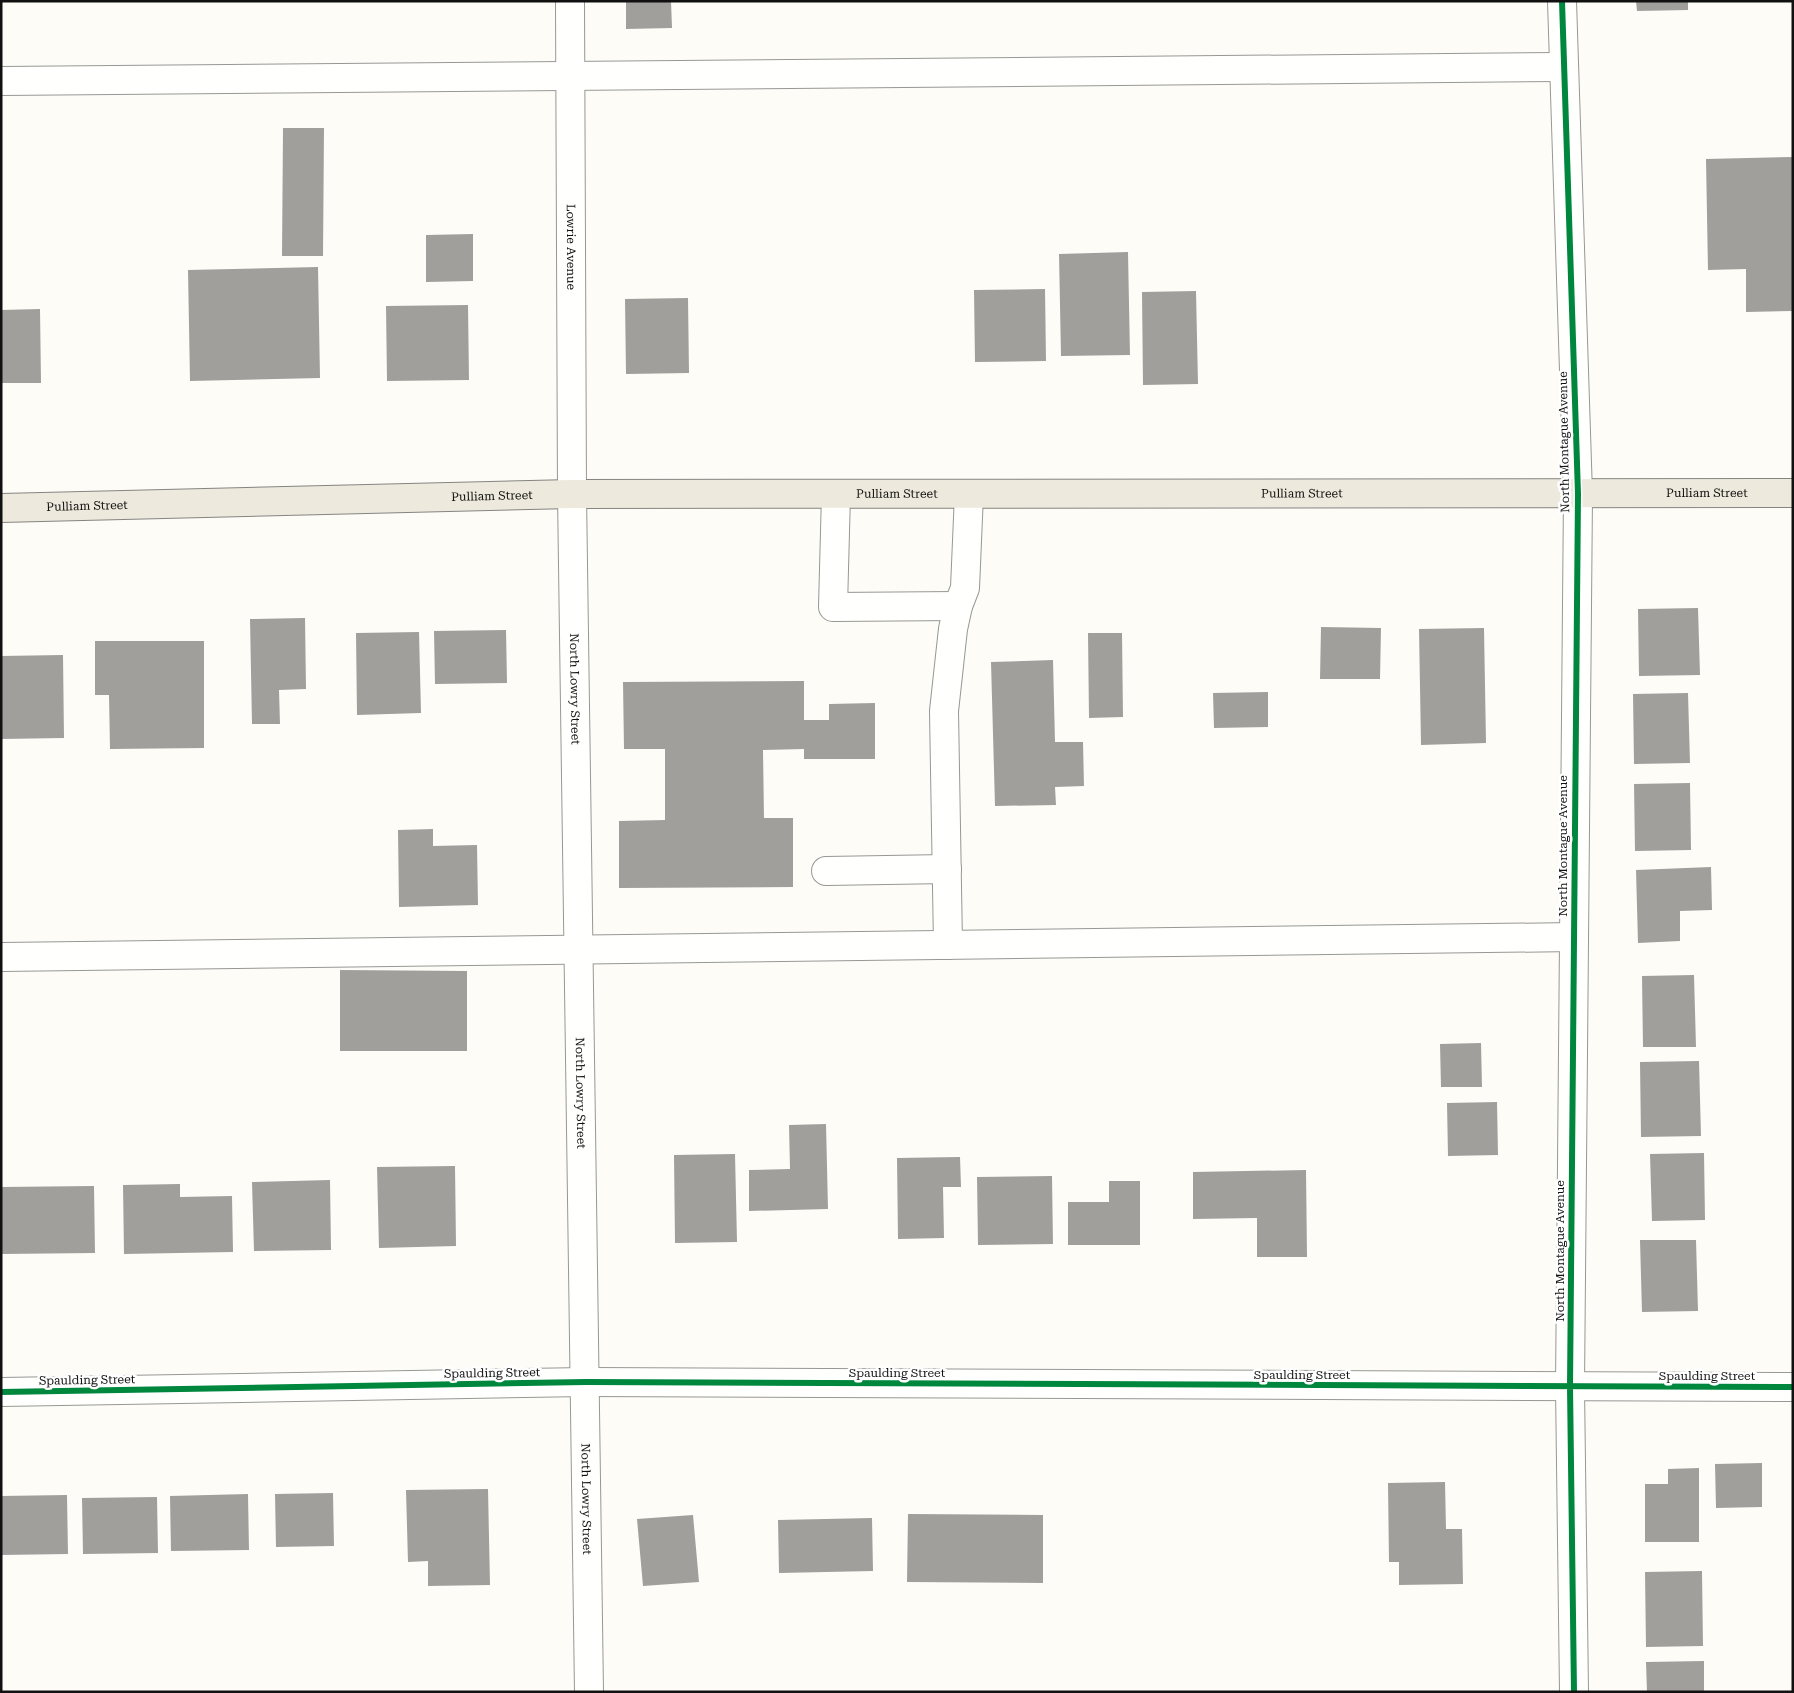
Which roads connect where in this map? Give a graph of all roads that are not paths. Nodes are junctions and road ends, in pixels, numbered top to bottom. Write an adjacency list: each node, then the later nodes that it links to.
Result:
1 (570, 1): 4 (street, Lowrie Avenue)
2 (1562, 1): 3 (street, North Montague Avenue)
3 (1564, 66): 4 (street); 10 (street, North Montague Avenue)
4 (571, 76): 5 (street); 7 (street, Lowrie Avenue)
5 (1, 81)
6 (1793, 493): 10 (main road, Pulliam Street)
7 (572, 494): 8 (main road, Pulliam Street); 11 (main road, Pulliam Street); 17 (street, North Lowry Street)
8 (836, 494): 9 (main road, Pulliam Street); 12 (street)
9 (969, 494): 10 (main road, Pulliam Street); 12 (street)
10 (1578, 494): 15 (street, North Montague Avenue)
11 (1, 508)
12 (958, 606): 13 (street)
13 (946, 869): 14 (street); 16 (street)
14 (826, 871)
15 (1574, 937): 16 (street); 20 (street, North Montague Avenue)
16 (948, 945): 17 (street)
17 (579, 950): 18 (street); 19 (street, North Lowry Street)
18 (1, 957)
19 (586, 1382): 20 (street, Spaulding Street); 22 (street, Spaulding Street); 23 (street, North Lowry Street)
20 (1570, 1387): 21 (street, Spaulding Street); 24 (street, North Montague Avenue)
21 (1793, 1387)
22 (1, 1392)
23 (589, 1692)
24 (1574, 1692)

